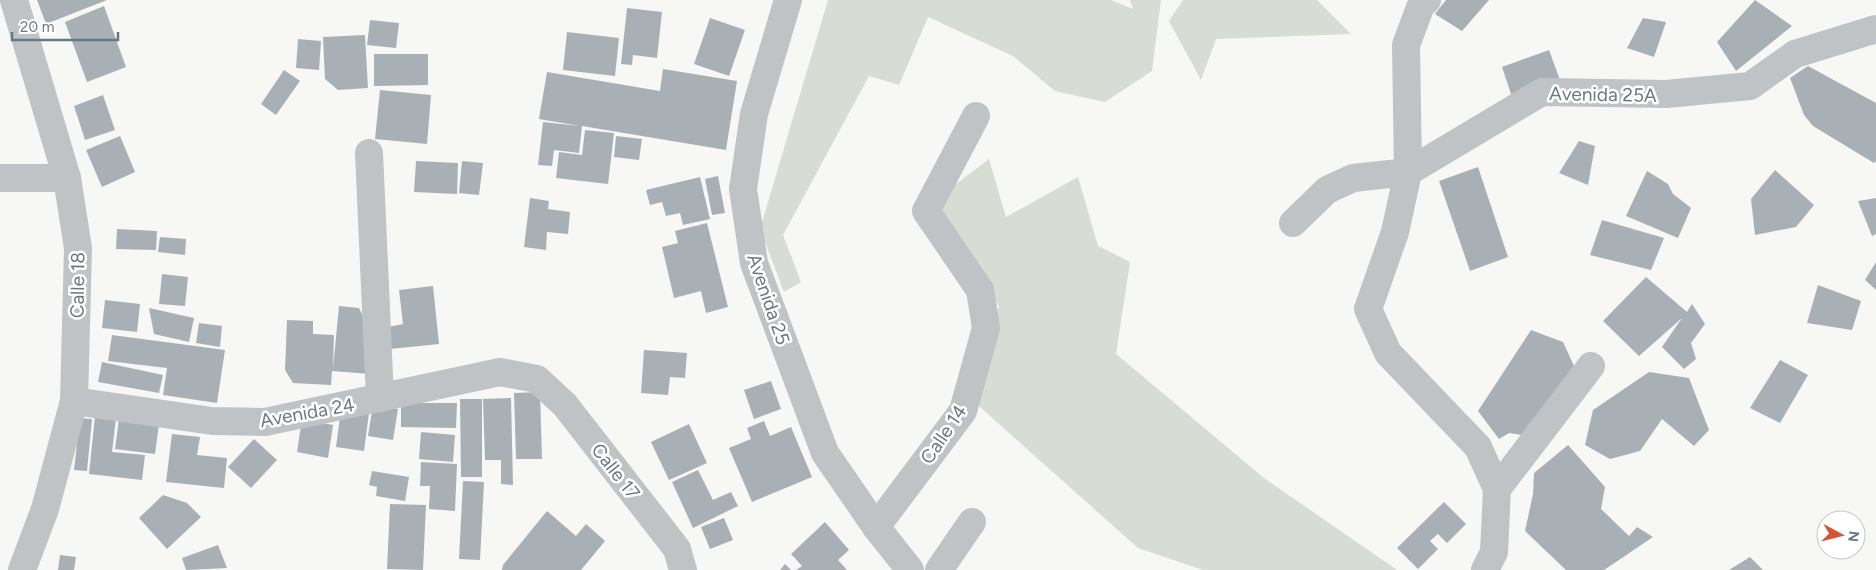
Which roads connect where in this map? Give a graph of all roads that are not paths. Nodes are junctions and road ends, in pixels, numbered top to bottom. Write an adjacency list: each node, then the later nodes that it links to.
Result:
1 (14, 0): 9 (street, Calle 18)
2 (788, 0): 17 (street, Avenida 25)
3 (1426, 0): 7 (street)
4 (1876, 29): 7 (street, Avenida 25A)
5 (976, 116): 17 (street, Calle 14)
6 (369, 153): 13 (street)
7 (1408, 172): 10 (street, Avenida 25A); 15 (street)
8 (0, 178): 9 (street)
9 (67, 178): 14 (street, Calle 18)
10 (1293, 222)
11 (1591, 366): 15 (street)
12 (537, 379): 13 (street, Avenida 24); 19 (street, Calle 17)
13 (380, 398): 14 (street, Avenida 24)
14 (74, 401): 18 (street, Calle 18)
15 (1497, 489): 22 (street)
16 (972, 522): 21 (street)
17 (876, 528): 20 (street, Avenida 25)
18 (22, 570)
19 (683, 570)
20 (910, 570)
21 (939, 570)
22 (1484, 570)

